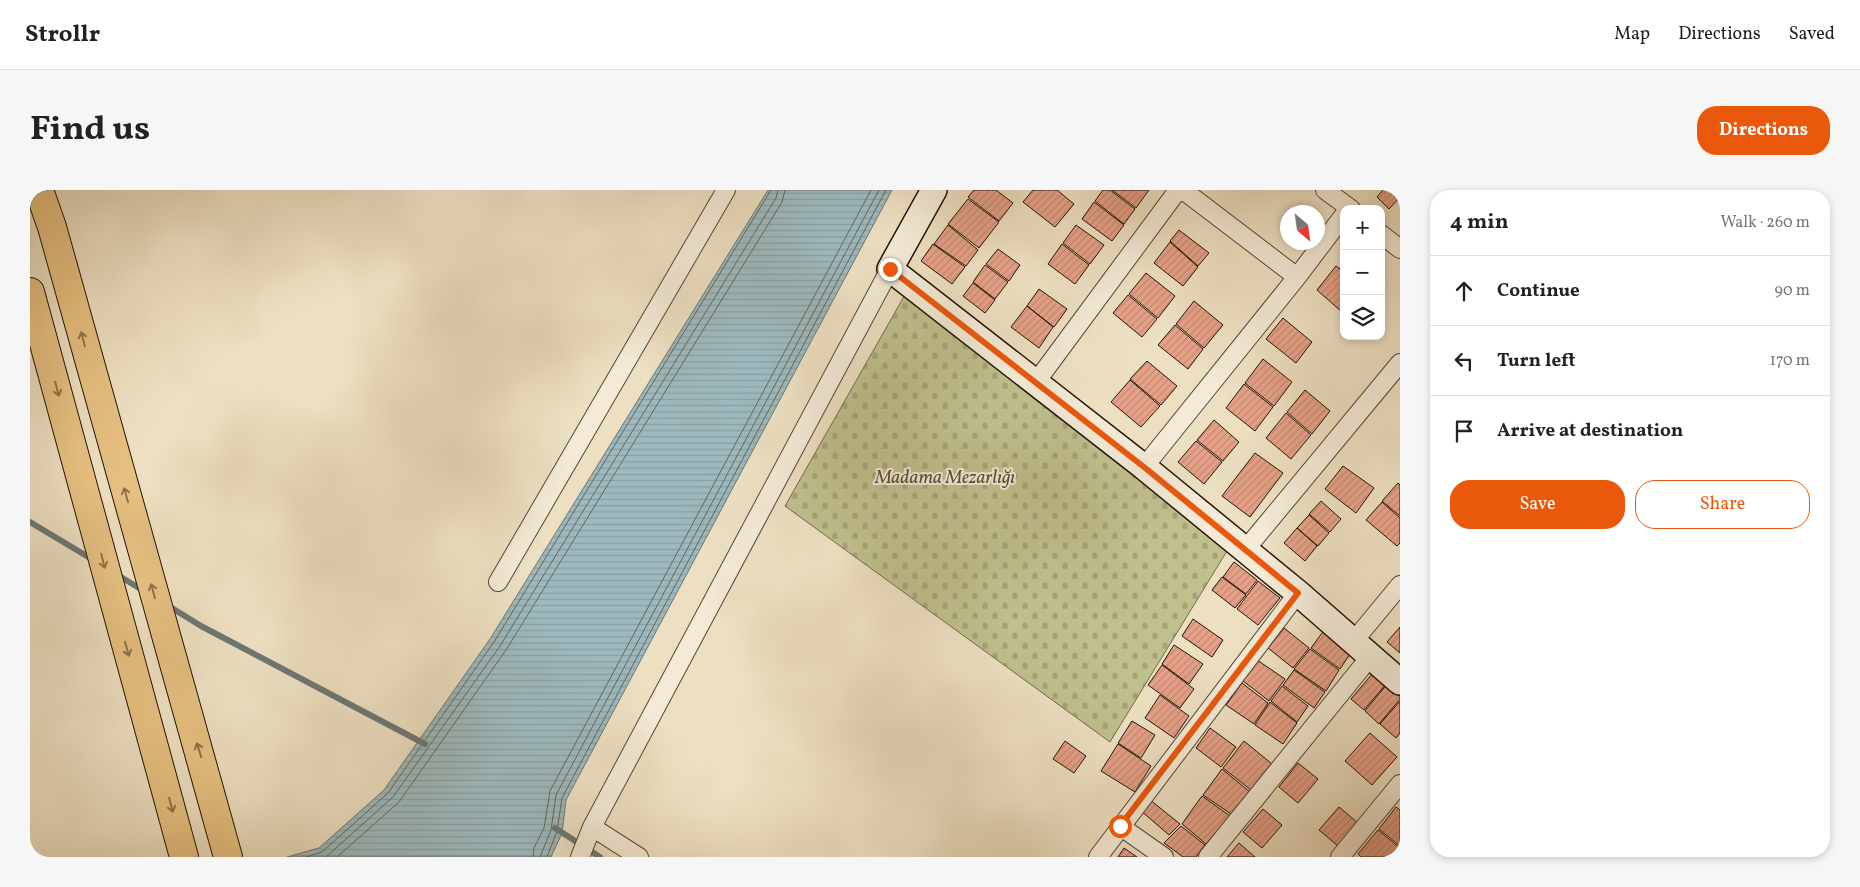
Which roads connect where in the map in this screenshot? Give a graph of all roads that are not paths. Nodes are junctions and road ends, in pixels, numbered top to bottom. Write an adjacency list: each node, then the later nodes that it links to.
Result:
1 (39, 190): 27 (main road, one-way to 1)
2 (726, 190): 18 (street)
3 (934, 190): 11 (main road)
4 (1178, 190): 15 (street)
5 (1183, 190): 12 (street)
6 (1325, 190): 7 (street)
7 (1342, 205)
8 (1340, 221): 12 (street)
9 (1385, 237): 10 (street)
10 (1400, 249)
11 (890, 269): 15 (main road); 25 (street)
12 (1297, 277): 16 (street)
13 (30, 292): 28 (main road, one-way to 28)
14 (1400, 363): 17 (street)
15 (1036, 382): 16 (main road)
16 (1144, 467): 17 (main road)
17 (1245, 550): 20 (main road)
18 (498, 582)
19 (1400, 585): 21 (street)
20 (1298, 593): 21 (main road); 24 (street)
21 (1362, 649): 22 (main road); 32 (street)
22 (1400, 682)
23 (1400, 784): 33 (street)
24 (1120, 826): 30 (street); 31 (street)
25 (592, 827): 26 (street); 29 (street)
26 (582, 851)
27 (227, 852)
28 (184, 855)
29 (639, 857)
30 (1098, 857)
31 (1164, 857)
32 (1208, 857)
33 (1340, 857)

